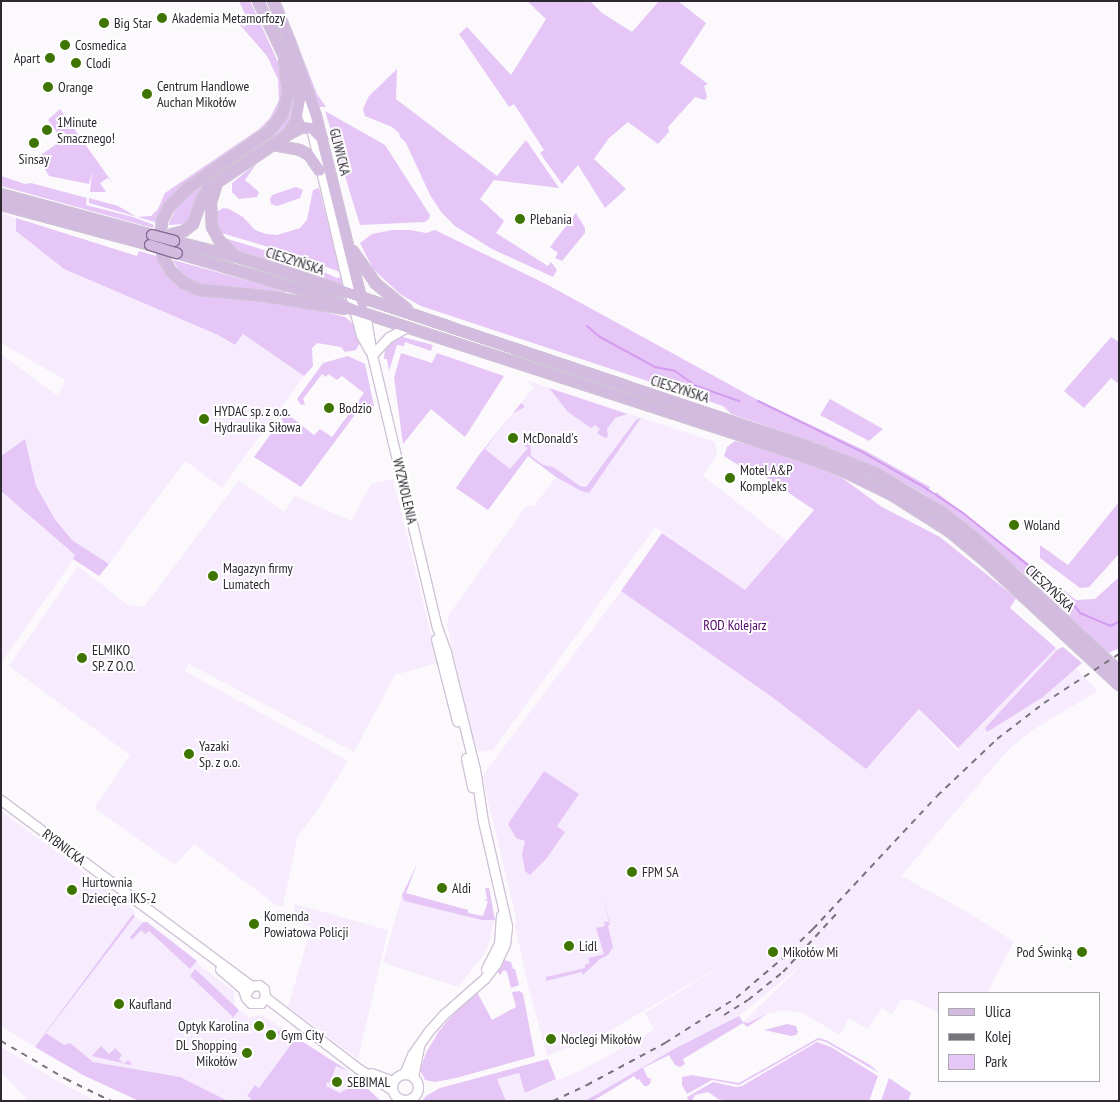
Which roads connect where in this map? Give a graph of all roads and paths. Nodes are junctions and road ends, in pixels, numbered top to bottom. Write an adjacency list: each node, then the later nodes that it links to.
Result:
1 (258, 1): 3 (main road, GLIWICKA)
2 (273, 1): 5 (main road, GLIWICKA)
3 (284, 60): 4 (main road, GLIWICKA); 20 (main road)
4 (300, 99): 6 (street, GLIWICKA); 7 (main road)
5 (316, 116): 6 (main road); 8 (main road, GLIWICKA)
6 (310, 128): 7 (main road); 8 (main road); 9 (main road); 10 (street, GLIWICKA)
7 (289, 134): 9 (main road)
8 (323, 140): 16 (main road, GLIWICKA)
9 (276, 144): 10 (main road); 11 (main road)
10 (320, 171): 18 (street, GLIWICKA)
11 (217, 183): 14 (main road); 17 (main road)
12 (1, 194): 15 (main road)
13 (1, 205): 15 (main road)
14 (173, 237): 15 (main road, CIESZYŃSKA, bridge); 17 (main road, CIESZYŃSKA)
15 (151, 240): 20 (main road, CIESZYŃSKA, bridge)
16 (348, 241): 19 (main road, GLIWICKA); 22 (main road)
17 (237, 257): 18 (main road, CIESZYŃSKA)
18 (350, 294): 19 (main road, CIESZYŃSKA); 20 (street, GLIWICKA)
19 (361, 298): 21 (main road, GLIWICKA); 22 (main road, CIESZYŃSKA)
20 (354, 310): 21 (main road, CIESZYŃSKA); 24 (street, WYZWOLENIA)
21 (365, 313): 23 (main road, CIESZYŃSKA); 24 (street, WYZWOLENIA)
22 (414, 315): 25 (main road, CIESZYŃSKA)
23 (407, 327): 24 (street); 26 (main road, CIESZYŃSKA)
24 (372, 356): 30 (street, WYZWOLENIA)
25 (1119, 671)
26 (1119, 685)
27 (1, 800): 28 (street, RYBNICKA)
28 (248, 989): 29 (street); 29 (street)
29 (263, 1000): 31 (street)
30 (409, 1075): 31 (street); 33 (street, WYZWOLENIA)
31 (392, 1085): 32 (street)
32 (399, 1100): 33 (street)
33 (412, 1100)

